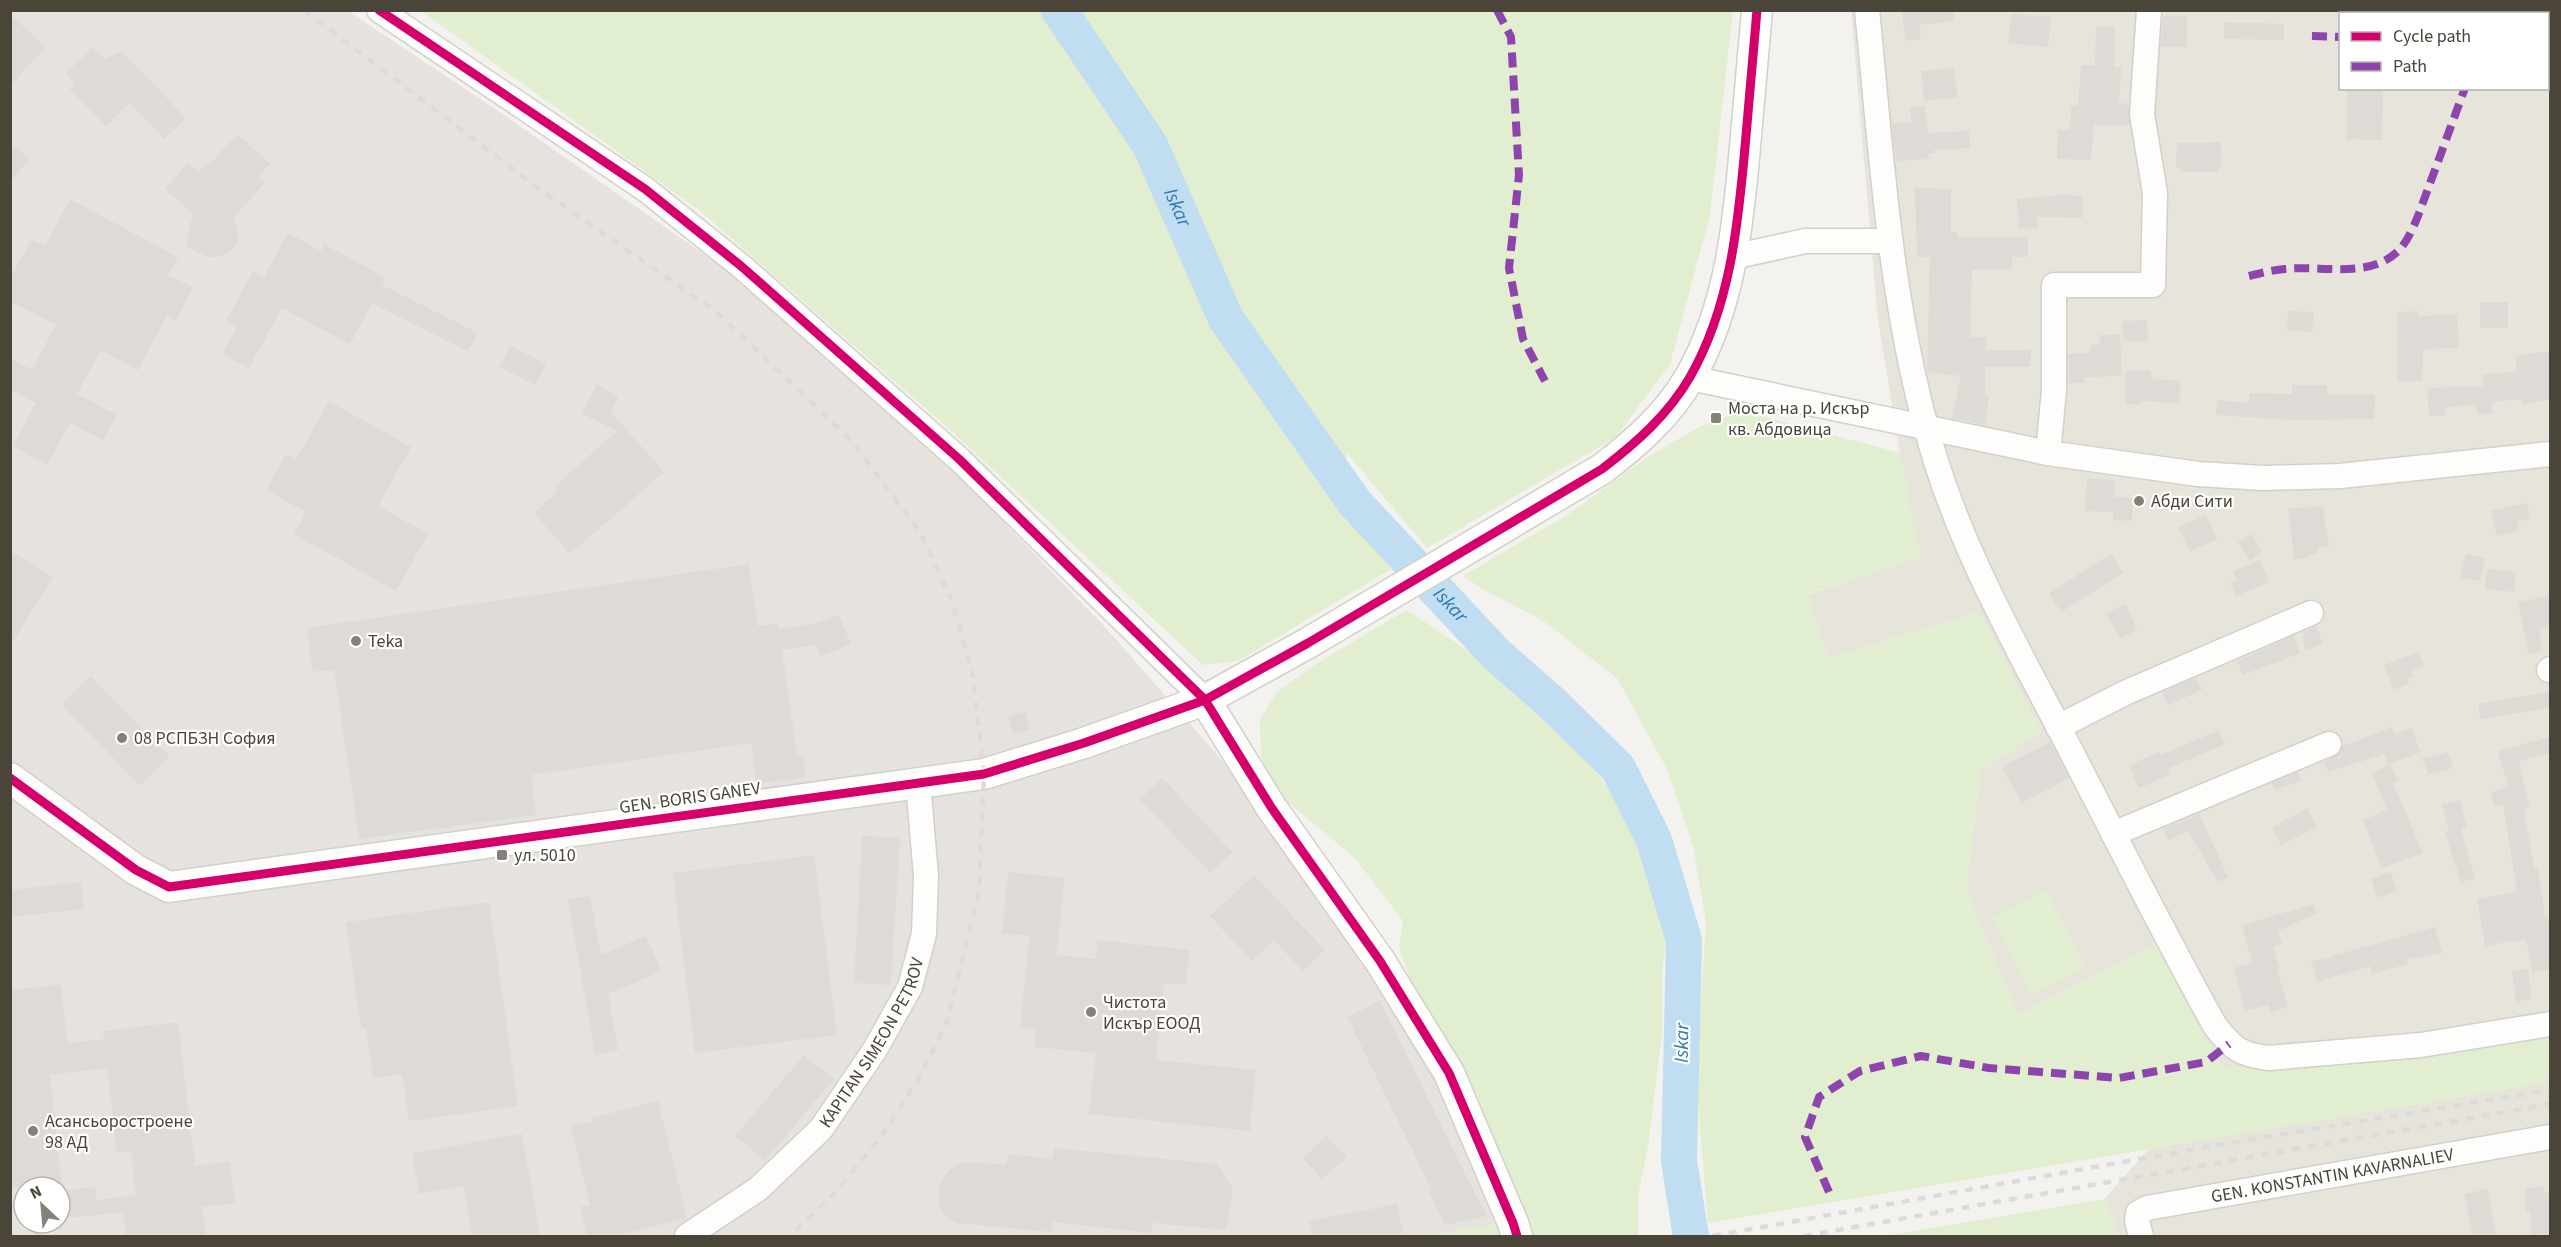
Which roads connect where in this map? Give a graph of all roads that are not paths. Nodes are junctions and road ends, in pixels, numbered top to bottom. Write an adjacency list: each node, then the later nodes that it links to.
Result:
1 (380, 10): 12 (street)
2 (1757, 10): 6 (street, GEN. BORIS GANEV)
3 (1867, 10): 5 (street)
4 (2149, 10): 9 (street)
5 (1890, 241): 6 (street); 8 (street)
6 (1732, 256): 7 (street, GEN. BORIS GANEV)
7 (1690, 378): 8 (street); 12 (street, GEN. BORIS GANEV)
8 (1926, 429): 9 (street); 13 (street)
9 (2048, 453): 10 (street)
10 (2550, 454)
11 (2311, 613): 13 (street)
12 (1205, 700): 16 (street, GEN. BORIS GANEV); 21 (street)
13 (2058, 727): 17 (street)
14 (2329, 744): 17 (street)
15 (10, 778): 16 (street, GEN. BORIS GANEV)
16 (918, 783): 20 (street, KAPITAN SIMEON PETROV)
17 (2114, 834): 18 (street)
18 (2550, 1024)
19 (2550, 1137): 22 (street, GEN. KONSTANTIN KAVARNALIEV)
20 (687, 1236)
21 (1517, 1236)
22 (2141, 1236)

